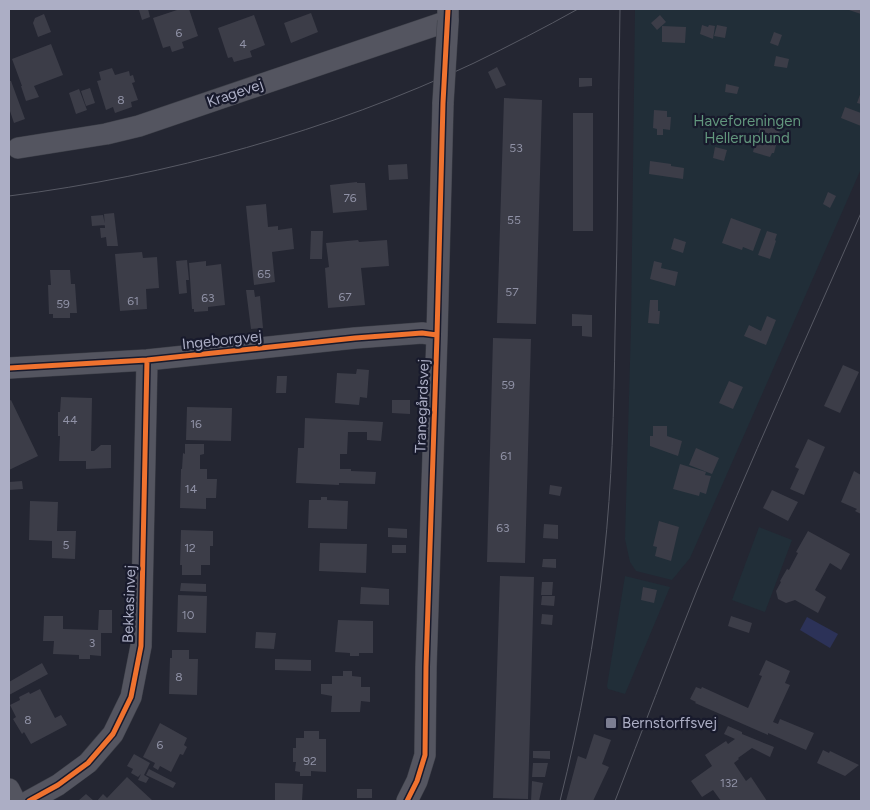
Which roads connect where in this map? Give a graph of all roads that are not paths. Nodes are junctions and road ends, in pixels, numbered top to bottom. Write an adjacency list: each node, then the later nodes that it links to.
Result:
1 (448, 15): 2 (street, Kragevej); 3 (street, Tranegårdsvej, bridge)
2 (18, 148)
3 (438, 335): 4 (street, Ingeborgvej); 9 (street, Tranegårdsvej)
4 (147, 360): 5 (street, Ingeborgvej); 8 (street, Bekkasinvej)
5 (9, 368)
6 (9, 789): 7 (street)
7 (15, 801)
8 (29, 801)
9 (407, 801)

